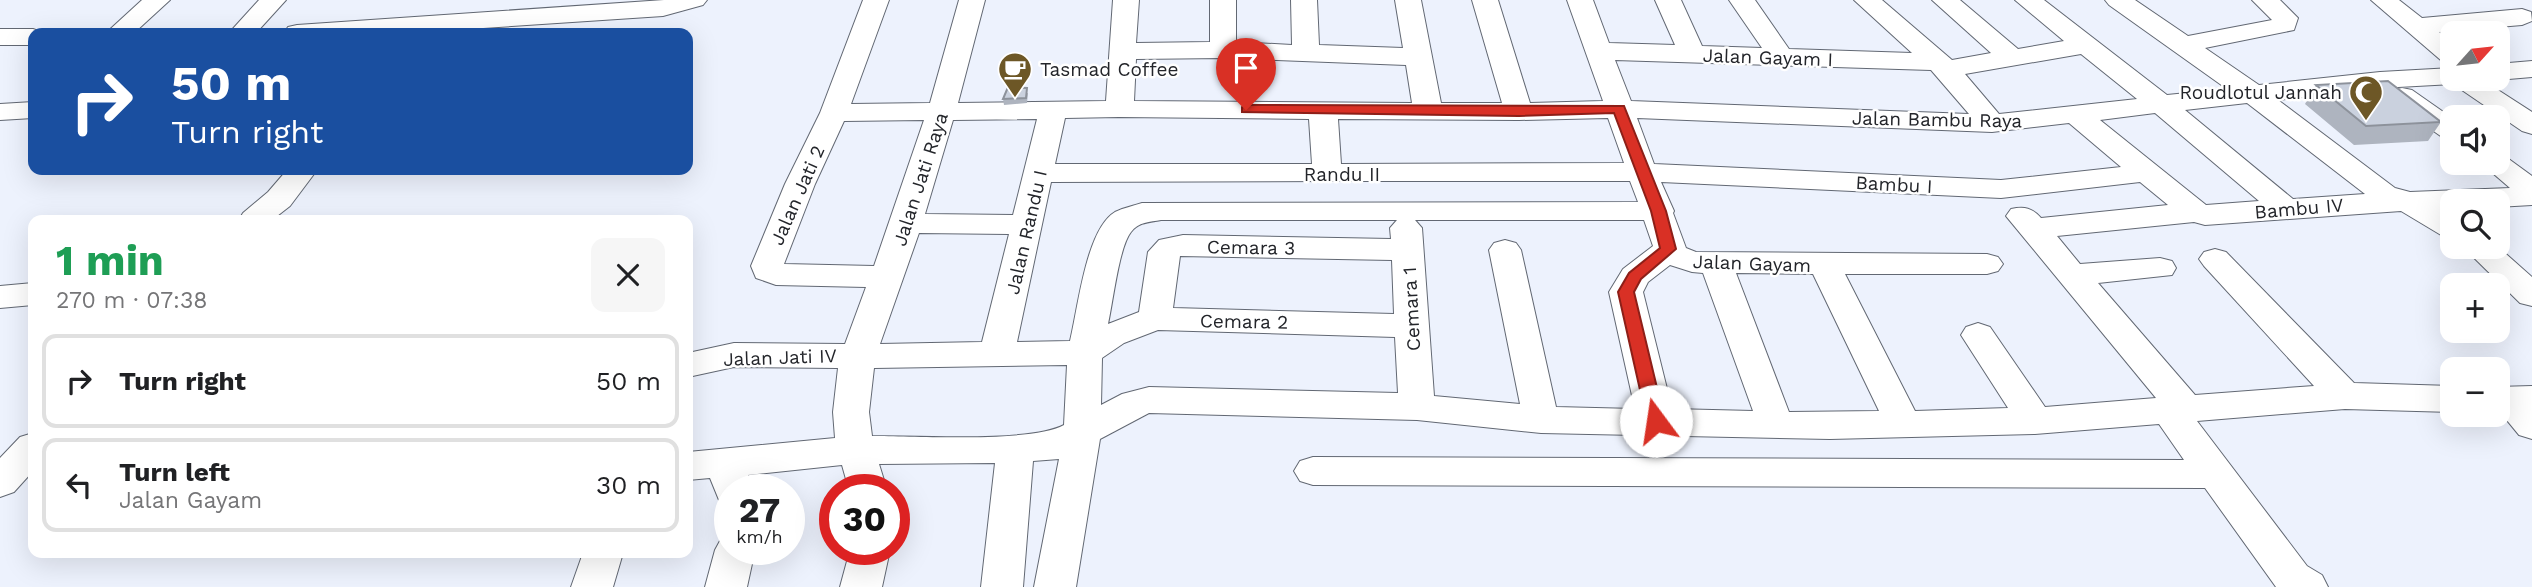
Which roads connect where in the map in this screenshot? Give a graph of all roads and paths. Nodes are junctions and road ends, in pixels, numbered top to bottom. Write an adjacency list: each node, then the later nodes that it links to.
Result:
1 (157, 0): 25 (street)
2 (273, 0): 26 (street)
3 (399, 0): 27 (street)
4 (694, 0): 22 (street)
5 (876, 0): 59 (street)
6 (972, 0): 60 (street, Jalan Jati Raya)
7 (1126, 0): 36 (street)
8 (1223, 0): 35 (street)
9 (1305, 0): 38 (street)
10 (1408, 0): 40 (street)
11 (1485, 0): 58 (street)
12 (1580, 0): 37 (street, Jalan Gayam)
13 (1668, 0): 39 (street)
14 (1742, 0): 41 (street)
15 (1867, 0): 43 (street)
16 (1945, 0): 42 (street)
17 (2028, 0): 33 (street)
18 (2119, 0): 49 (street)
19 (2135, 0): 32 (street)
20 (2265, 0): 32 (street)
21 (2384, 0): 24 (street)
22 (665, 4): 28 (street); 29 (street)
23 (2522, 18): 24 (street)
24 (2418, 26): 34 (street)
25 (124, 28)
26 (247, 28)
27 (374, 28)
28 (385, 28)
29 (657, 28)
30 (0, 37): 31 (street)
31 (28, 37)
32 (2197, 42): 49 (street)
33 (2087, 45): 42 (street, Jalan Gayam I); 50 (street)
34 (2440, 45)
35 (1223, 50): 36 (street); 38 (street)
36 (1123, 51): 52 (street)
37 (1599, 51): 39 (street, Jalan Gayam I); 53 (street, Jalan Gayam)
38 (1306, 52): 40 (street)
39 (1693, 55): 41 (street, Jalan Gayam I)
40 (1417, 57): 56 (street)
41 (1781, 57): 43 (street, Jalan Gayam I)
42 (2014, 59): 43 (street, Jalan Gayam I)
43 (1942, 66): 63 (street)
44 (2532, 69): 45 (street)
45 (2510, 71)
46 (2440, 77): 47 (street, Jalan Bambu Raya)
47 (2380, 80): 49 (street, Jalan Bambu Raya); 62 (street)
48 (2481, 91): 64 (street)
49 (2260, 93): 50 (street, Jalan Bambu Raya); 74 (street)
50 (2161, 104): 61 (street, Jalan Bambu Raya); 75 (street)
51 (1054, 109): 52 (street, Jalan Bambu Raya); 60 (street, Jalan Bambu Raya); 66 (street, Jalan Randu I)
52 (1119, 109): 55 (street, Jalan Bambu Raya)
53 (1619, 109): 58 (street, Jalan Bambu Raya); 63 (street, Jalan Bambu Raya); 65 (street, Jalan Gayam)
54 (28, 110): 57 (street)
55 (1322, 110): 56 (street, Jalan Bambu Raya); 68 (street)
56 (1427, 111): 58 (street, Jalan Bambu Raya)
57 (0, 112)
58 (1519, 112)
59 (834, 113): 60 (street, Jalan Bambu Raya); 94 (street, Jalan Jati 2)
60 (942, 113): 81 (street, Jalan Jati Raya)
61 (2074, 113): 63 (street, Jalan Bambu Raya); 67 (street)
62 (2440, 122)
63 (1992, 123)
64 (2532, 125)
65 (1643, 172): 68 (street, Randu II); 71 (street, Bambu I); 77 (street, Jalan Gayam)
66 (1040, 173): 68 (street, Randu II); 82 (street, Jalan Randu I)
67 (2144, 173): 71 (street, Bambu I); 78 (street)
68 (1327, 174)
69 (2510, 174): 72 (street)
70 (298, 175): 79 (street)
71 (2001, 189): 83 (street)
72 (2532, 190)
73 (2532, 196): 74 (street, Bambu IV)
74 (2404, 200): 75 (street, Bambu IV); 80 (street)
75 (2287, 209): 78 (street, Bambu IV)
76 (1405, 211): 77 (street); 85 (street, Cemara 1); 99 (street)
77 (1659, 211): 84 (street, Jalan Gayam)
78 (2195, 212): 83 (street, Bambu IV)
79 (260, 215)
80 (2440, 221)
81 (906, 223): 82 (street); 94 (street, Jalan Jati Raya)
82 (1027, 225): 100 (street, Jalan Randu I)
83 (2033, 229): 93 (street)
84 (1668, 249): 89 (street, Jalan Gayam); 108 (street)
85 (1408, 250): 96 (street, Cemara 3); 97 (street, Cemara 1)
86 (1505, 250): 107 (street)
87 (2215, 259): 103 (street)
88 (2492, 259): 95 (street)
89 (1716, 263): 91 (street, Jalan Gayam); 111 (street)
90 (1987, 264): 91 (street, Jalan Gayam)
91 (1825, 265): 110 (street)
92 (2160, 268): 93 (street)
93 (2071, 275): 106 (street)
94 (888, 277): 101 (street, Jalan Jati Raya)
95 (2532, 295)
96 (1155, 319): 97 (street, Cemara 2); 99 (street, Cemara 2)
97 (1411, 326): 105 (street, Cemara 1)
98 (1979, 335): 109 (street)
99 (1085, 353): 100 (street); 112 (street)
100 (997, 354): 101 (street)
101 (859, 355): 102 (street, Jalan Jati IV); 114 (street, Jalan Jati IV)
102 (693, 364)
103 (2345, 396): 104 (street); 106 (street)
104 (2440, 399)
105 (1418, 407): 107 (street); 112 (street)
106 (2178, 410): 109 (street); 119 (street)
107 (1541, 420): 108 (street)
108 (1656, 421): 111 (street)
109 (2035, 421): 110 (street)
110 (1904, 424): 111 (street)
111 (1776, 425)
112 (1082, 434): 113 (street); 128 (street)
113 (1015, 449): 114 (street); 127 (street)
114 (858, 450): 117 (street); 118 (street, Jalan Jati IV)
115 (28, 452): 120 (street)
116 (1313, 471): 119 (street)
117 (715, 473)
118 (864, 474)
119 (2217, 474): 129 (street)
120 (0, 482)
121 (601, 558): 124 (street)
122 (731, 565): 125 (street)
123 (866, 565): 126 (street)
124 (592, 587)
125 (726, 587)
126 (861, 587)
127 (1002, 587)
128 (1055, 587)
129 (2306, 587)

